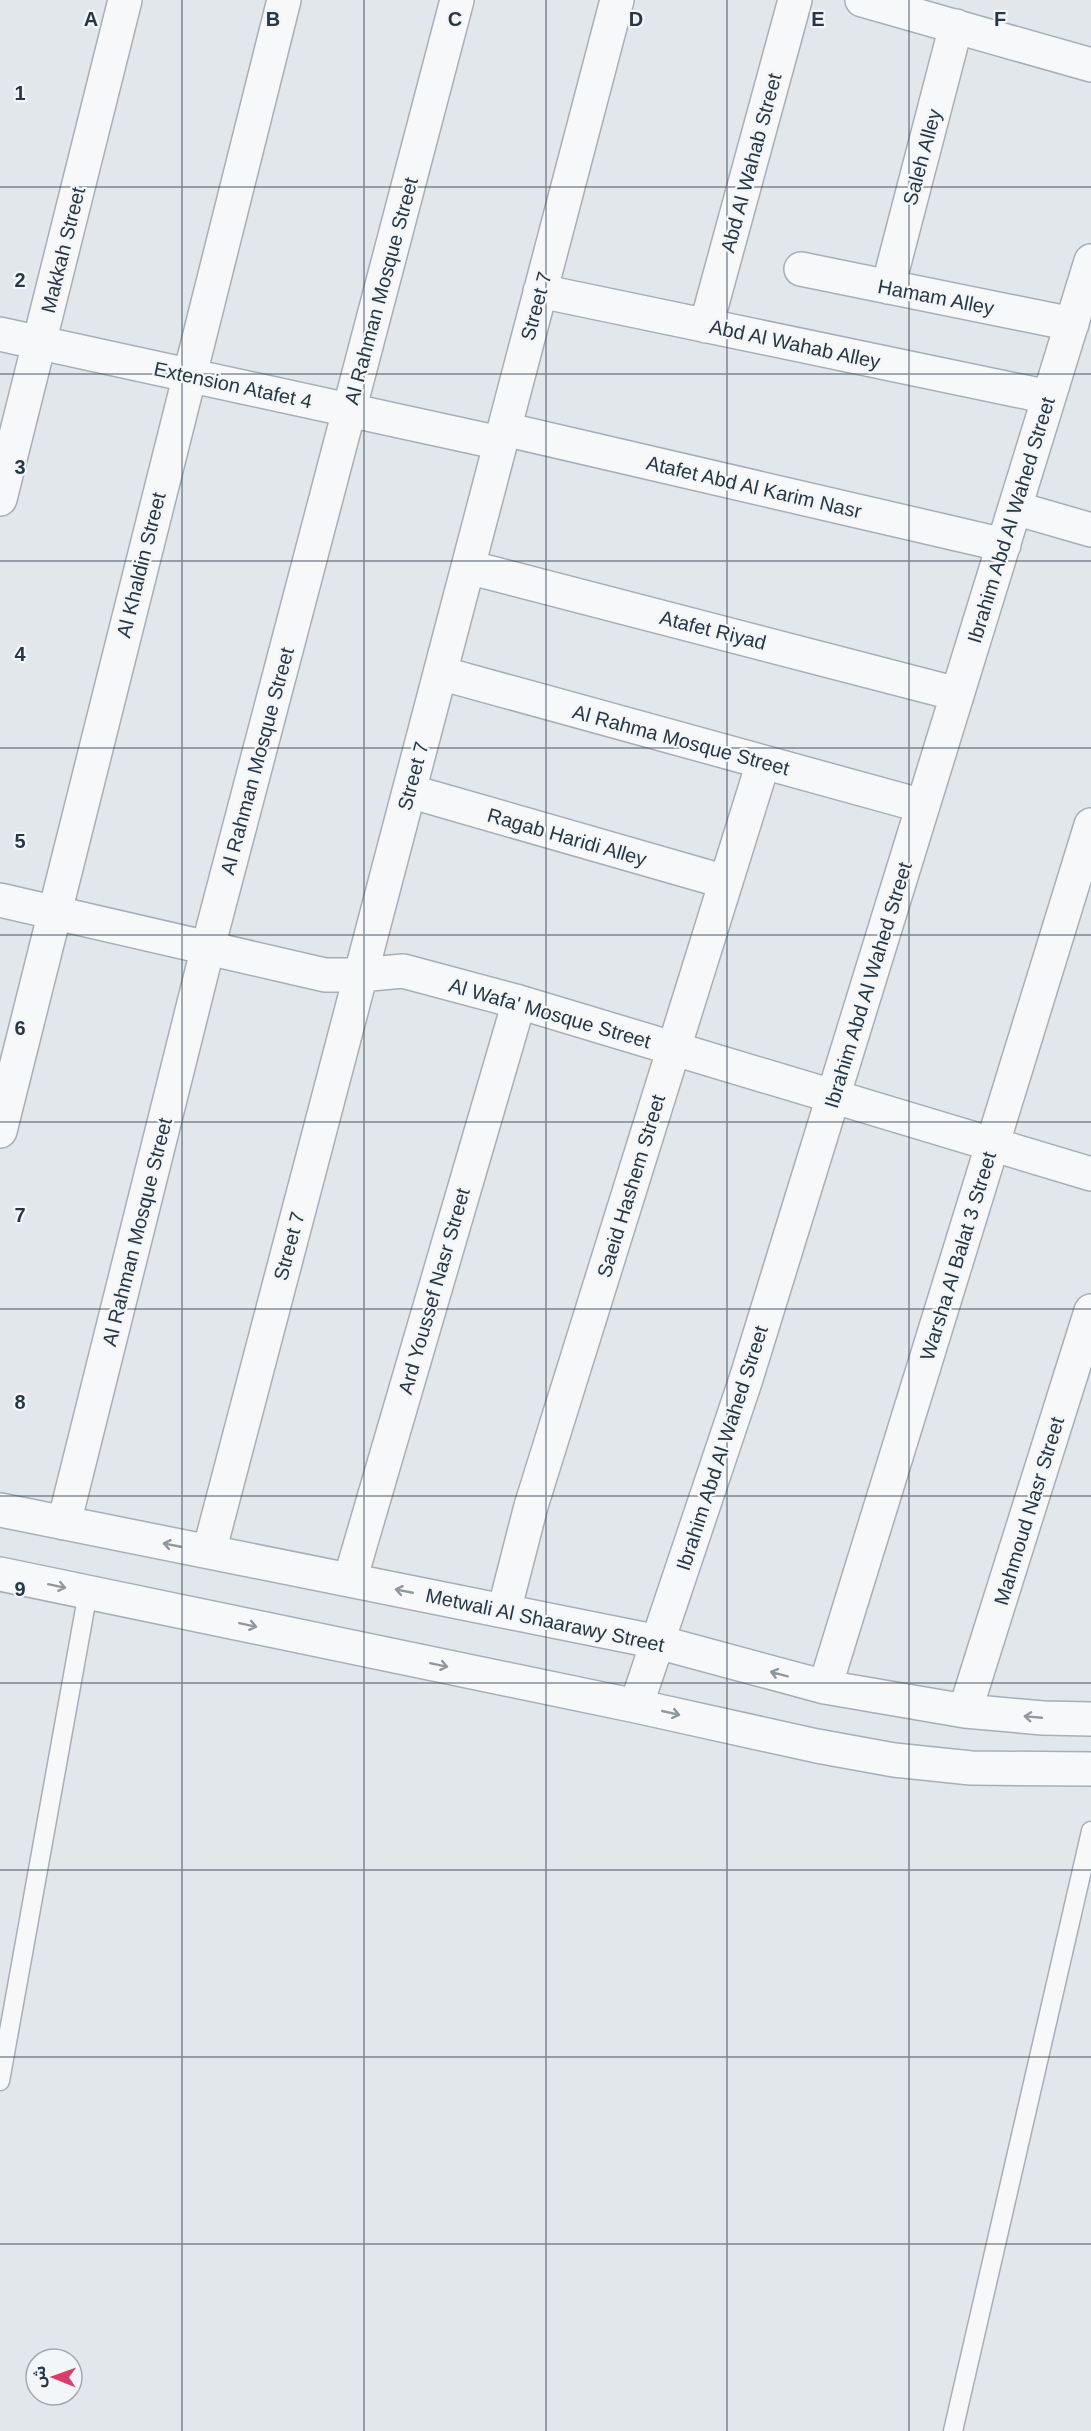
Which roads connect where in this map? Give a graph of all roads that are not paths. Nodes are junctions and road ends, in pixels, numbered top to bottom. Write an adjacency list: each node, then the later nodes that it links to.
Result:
1 (125, 0): 16 (street, Makkah Street)
2 (284, 0): 17 (street, Al Khaldin Street)
3 (457, 0): 19 (street, Al Rahman Mosque Street)
4 (617, 0): 12 (street, Street 7)
5 (795, 0): 14 (street, Abd Al Wahab Street)
6 (861, 0): 7 (street)
7 (956, 26): 8 (street); 11 (street, Saleh Alley)
8 (1091, 65)
9 (1091, 261): 13 (street, Ibrahim Abd Al Wahed Street)
10 (801, 269): 11 (street, Hamam Alley)
11 (888, 287): 13 (street, Hamam Alley)
12 (540, 291): 14 (street, Abd Al Wahab Alley); 20 (street, Street 7)
13 (1072, 324): 18 (street, Ibrahim Abd Al Wahed Street)
14 (706, 326): 18 (street, Abd Al Wahab Alley)
15 (0, 334): 16 (street, Extension Atafet 4)
16 (39, 343): 17 (street, Extension Atafet 4); 21 (street, Makkah Street)
17 (189, 375): 19 (street, Extension Atafet 4); 34 (street, Al Khaldin Street)
18 (1049, 397): 22 (street, Ibrahim Abd Al Wahed Street)
19 (349, 410): 20 (street, Extension Atafet 4); 35 (street, Al Rahman Mosque Street)
20 (502, 436): 24 (street, Atafet Abd Al Karim Nasr); 25 (street, Street 7)
21 (0, 499)
22 (1015, 507): 23 (street); 24 (street, Ibrahim Abd Al Wahed Street)
23 (1091, 530)
24 (1004, 545): 27 (street, Ibrahim Abd Al Wahed Street)
25 (468, 567): 26 (street, Street 7); 27 (street, Atafet Riyad)
26 (440, 673): 28 (street, Al Rahma Mosque Street); 29 (street, Street 7)
27 (957, 694): 30 (street, Ibrahim Abd Al Wahed Street)
28 (763, 763): 30 (street, Al Rahma Mosque Street); 32 (street, Saeid Hashem Street)
29 (409, 791): 32 (street, Ragab Haridi Alley); 36 (street, Street 7)
30 (923, 806): 39 (street, Ibrahim Abd Al Wahed Street)
31 (1091, 825): 41 (street, Warsha Al Balat 3 Street)
32 (726, 882): 38 (street, Saeid Hashem Street)
33 (0, 900): 34 (street, Al Wafa' Mosque Street)
34 (54, 912): 35 (street, Al Wafa' Mosque Street); 40 (street, Al Khaldin Street)
35 (208, 947): 36 (street, Al Wafa' Mosque Street); 45 (street, Al Rahman Mosque Street)
36 (360, 975): 37 (street, Al Wafa' Mosque Street); 46 (street, Street 7)
37 (519, 1002): 38 (street, Al Wafa' Mosque Street); 48 (street, Ard Youssef Nasr Street)
38 (674, 1049): 39 (street, Al Wafa' Mosque Street); 50 (street, Saeid Hashem Street)
39 (833, 1097): 41 (street, Al Wafa' Mosque Street); 51 (street, Ibrahim Abd Al Wahed Street)
40 (0, 1131)
41 (992, 1144): 42 (street, Al Wafa' Mosque Street); 52 (street, Warsha Al Balat 3 Street)
42 (1091, 1174)
43 (1091, 1311): 54 (street, Mahmoud Nasr Street)
44 (0, 1510): 45 (street, Metwali Al Shaarawy Street)
45 (64, 1523): 46 (street, Metwali Al Shaarawy Street, one-way to 45)
46 (209, 1552): 48 (street, Metwali Al Shaarawy Street)
47 (0, 1574): 49 (street, one-way to 49)
48 (350, 1580): 50 (street, Metwali Al Shaarawy Street, one-way to 48)
49 (88, 1592): 53 (street, one-way to 53); 58 (lane)
50 (504, 1611): 51 (street, Metwali Al Shaarawy Street)
51 (658, 1642): 52 (street, Metwali Al Shaarawy Street, one-way to 51); 53 (street, Ibrahim Abd Al Wahed Street)
52 (825, 1687): 54 (street, Metwali Al Shaarawy Street)
53 (636, 1706): 56 (street, one-way to 56)
54 (965, 1711): 55 (street, Metwali Al Shaarawy Street, one-way to 54)
55 (1091, 1719)
56 (1091, 1769)
57 (1091, 1831): 59 (lane)
58 (0, 2081)
59 (952, 2431)

